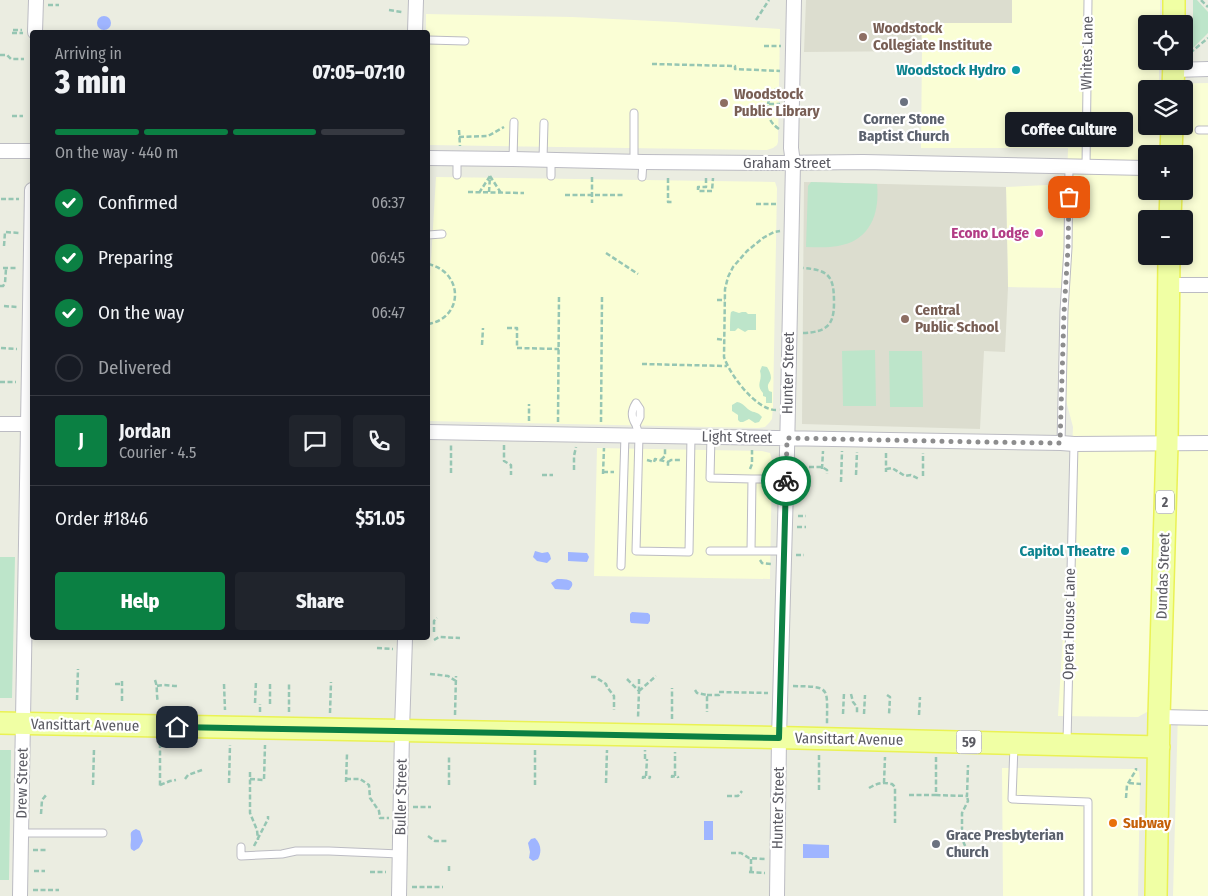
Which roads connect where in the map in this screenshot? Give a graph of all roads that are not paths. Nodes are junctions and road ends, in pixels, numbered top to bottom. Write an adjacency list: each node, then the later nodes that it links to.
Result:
1 (416, 0): 7 (street)
2 (794, 0): 25 (street, Hunter Street)
3 (1088, 0): 27 (lane, Whites Lane)
4 (1174, 0): 6 (main road)
5 (41, 2): 8 (street)
6 (1174, 15)
7 (415, 30)
8 (28, 32)
9 (430, 40): 10 (lane)
10 (465, 40)
11 (1193, 68): 12 (street)
12 (1208, 69)
13 (634, 113): 24 (lane)
14 (514, 122): 22 (lane)
15 (544, 123): 23 (lane)
16 (1200, 130): 17 (lane)
17 (1208, 130)
18 (0, 151): 19 (street)
19 (30, 151)
20 (458, 153): 21 (street, Graham Street); 22 (street, Graham Street); 29 (lane)
21 (430, 158)
22 (514, 159): 23 (street, Graham Street)
23 (547, 160): 24 (street, Graham Street); 30 (lane)
24 (639, 162): 25 (street, Graham Street); 31 (lane)
25 (793, 163): 26 (street, Graham Street); 44 (street, Hunter Street)
26 (1069, 167): 27 (street, Graham Street); 45 (lane, Opera House Lane)
27 (1086, 167): 28 (street, Graham Street)
28 (1138, 168)
29 (457, 176)
30 (550, 176)
31 (642, 177)
32 (27, 194): 39 (street, Drew Street)
33 (442, 234): 34 (lane)
34 (430, 235)
35 (1169, 265): 36 (main road, Dundas Street / 2)
36 (1169, 285): 37 (street); 46 (main road, Dundas Street / 2)
37 (1208, 285)
38 (0, 424): 39 (street)
39 (30, 424): 58 (street, Drew Street)
40 (633, 431): 41 (street, Light Street); 42 (street, Light Street); 42 (lane); 53 (lane)
41 (430, 432)
42 (691, 436): 43 (street, Light Street)
43 (711, 436): 44 (street, Light Street); 48 (lane)
44 (787, 438): 45 (street, Light Street); 49 (street, Hunter Street)
45 (1067, 444): 46 (street, Light Street); 62 (lane, Opera House Lane)
46 (1167, 444): 47 (street, Light Street); 55 (main road, Dundas Street / 2)
47 (1208, 444)
48 (749, 479): 49 (lane); 51 (lane)
49 (786, 479): 52 (street, Hunter Street)
50 (710, 551): 51 (lane)
51 (751, 551): 52 (lane)
52 (789, 553): 60 (street, Hunter Street)
53 (621, 566)
54 (405, 640): 59 (street, Buller Street)
55 (1159, 717): 56 (street); 63 (main road, Dundas Street / 2)
56 (1208, 718)
57 (0, 724): 58 (main road, Vansittart Avenue / 59)
58 (24, 724): 59 (main road, Vansittart Avenue / 59); 64 (street, Drew Street)
59 (402, 731): 60 (main road, Vansittart Avenue / 59); 67 (street, Buller Street)
60 (779, 738): 61 (main road, Vansittart Avenue / 59); 70 (street, Hunter Street)
61 (1014, 744): 62 (main road, Vansittart Avenue / 59); 71 (lane)
62 (1067, 745): 63 (main road, Vansittart Avenue / 59)
63 (1159, 747): 72 (main road, Dundas Street / 2)
64 (21, 833): 65 (lane); 69 (street, Drew Street)
65 (103, 833)
66 (241, 848): 67 (lane)
67 (400, 854): 68 (street, Buller Street)
68 (404, 891)
69 (25, 893)
70 (777, 896)
71 (1088, 896)
72 (1156, 896)

